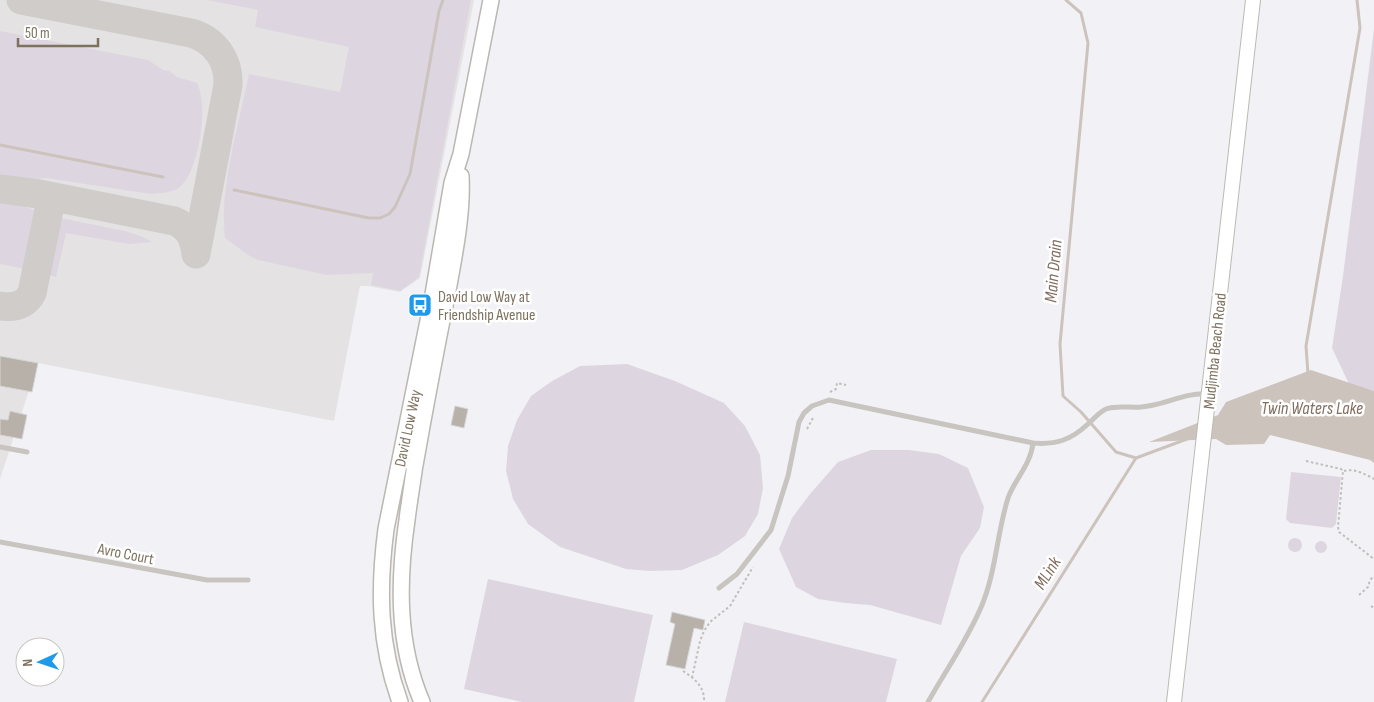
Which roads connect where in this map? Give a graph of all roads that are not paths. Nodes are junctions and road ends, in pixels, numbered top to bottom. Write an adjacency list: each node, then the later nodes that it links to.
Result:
1 (491, 0): 3 (main road, David Low Way)
2 (1253, 0): 4 (street, Mudjimba Beach Road)
3 (446, 264): 11 (main road, David Low Way); 12 (main road, David Low Way)
4 (1209, 394): 5 (lane); 14 (street, Mudjimba Beach Road)
5 (1032, 443): 10 (lane); 13 (lane)
6 (0, 447): 7 (lane)
7 (27, 452)
8 (0, 542): 9 (lane, Avro Court)
9 (248, 580)
10 (719, 588)
11 (425, 700)
12 (400, 702)
13 (928, 702)
14 (1174, 702)

